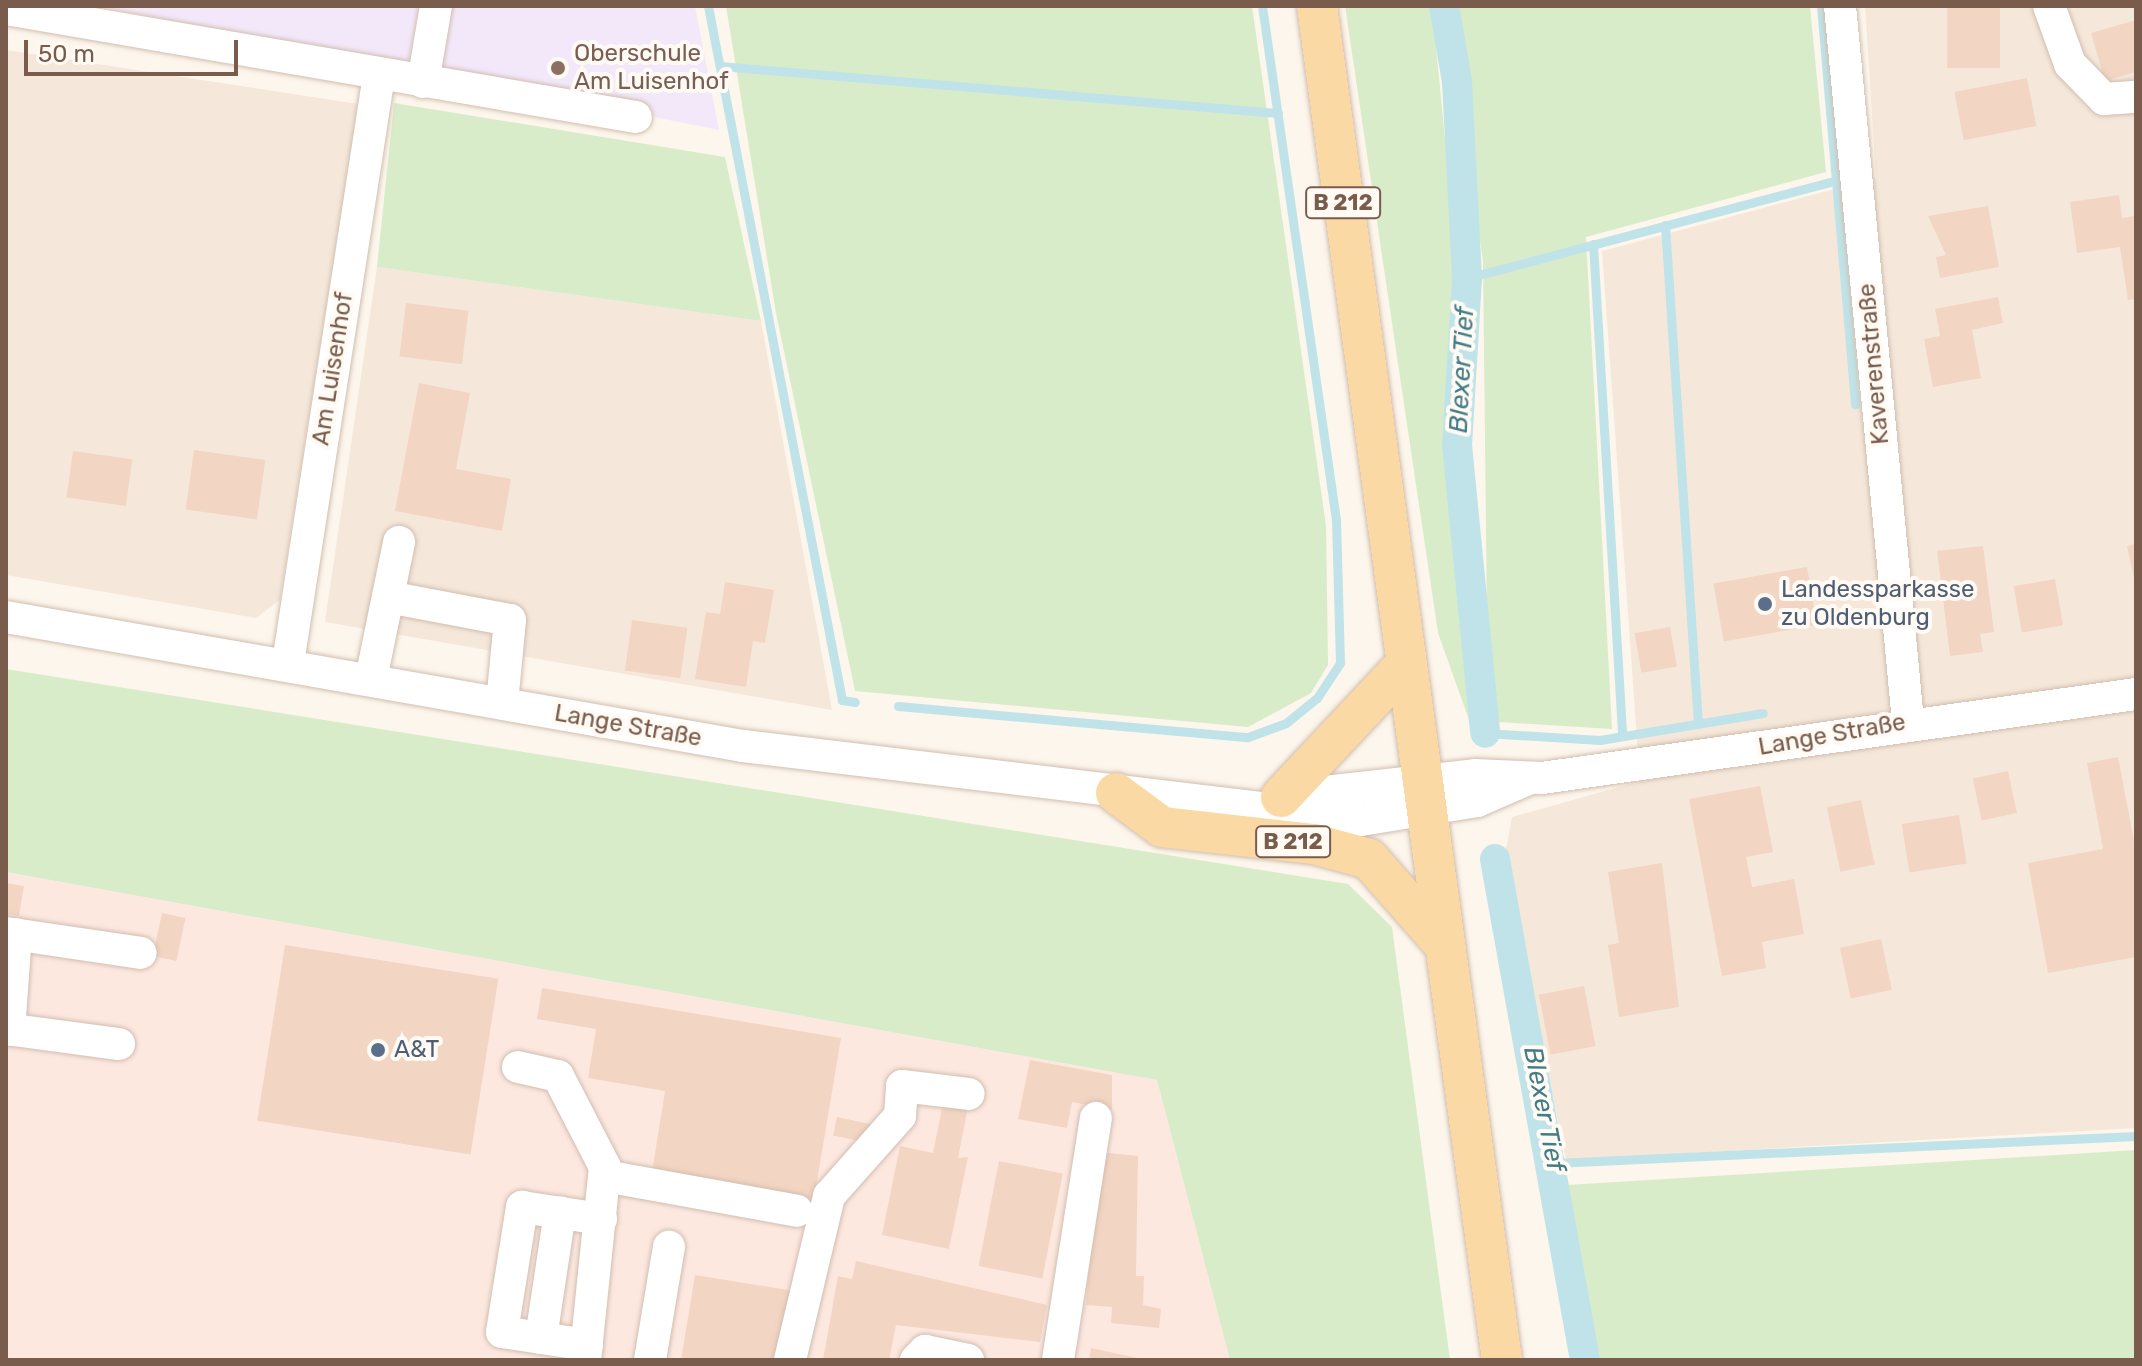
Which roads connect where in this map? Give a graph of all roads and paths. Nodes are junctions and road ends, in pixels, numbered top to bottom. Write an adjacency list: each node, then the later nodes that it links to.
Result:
1 (436, 6): 7 (street)
2 (1317, 6): 14 (main road, B 212)
3 (1840, 6): 18 (street, Kaverenstraße)
4 (2049, 6): 8 (street)
5 (6, 9): 6 (street)
6 (379, 75): 7 (street); 13 (street, Am Luisenhof)
7 (423, 82): 9 (street)
8 (2136, 97)
9 (636, 117)
10 (399, 542): 11 (street)
11 (388, 597): 15 (street); 17 (street)
12 (6, 617): 13 (street, Lange Straße)
13 (288, 663): 15 (street, Lange Straße)
14 (1404, 666): 20 (main road, B 212); 21 (main road, B 212)
15 (371, 679): 17 (street, Lange Straße)
16 (2136, 694): 18 (street, Lange Straße)
17 (502, 703): 19 (street, Lange Straße)
18 (1908, 721): 20 (street, Lange Straße)
19 (1116, 793): 21 (street, Lange Straße); 23 (main road, B 212)
20 (1424, 796): 21 (street, Lange Straße); 23 (main road, B 212)
21 (1268, 800)
22 (11, 934): 24 (street); 25 (street)
23 (1442, 942): 40 (main road, B 212)
24 (141, 953)
25 (7, 1030): 26 (street)
26 (119, 1044)
27 (518, 1067): 30 (street)
28 (969, 1094): 36 (street)
29 (1096, 1118): 39 (street)
30 (605, 1176): 31 (street); 32 (street)
31 (797, 1211)
32 (601, 1219): 34 (street); 34 (street)
33 (669, 1247): 35 (street)
34 (586, 1353)
35 (650, 1360)
36 (790, 1360)
37 (916, 1360): 38 (street)
38 (968, 1360)
39 (1058, 1360)
40 (1502, 1360)

